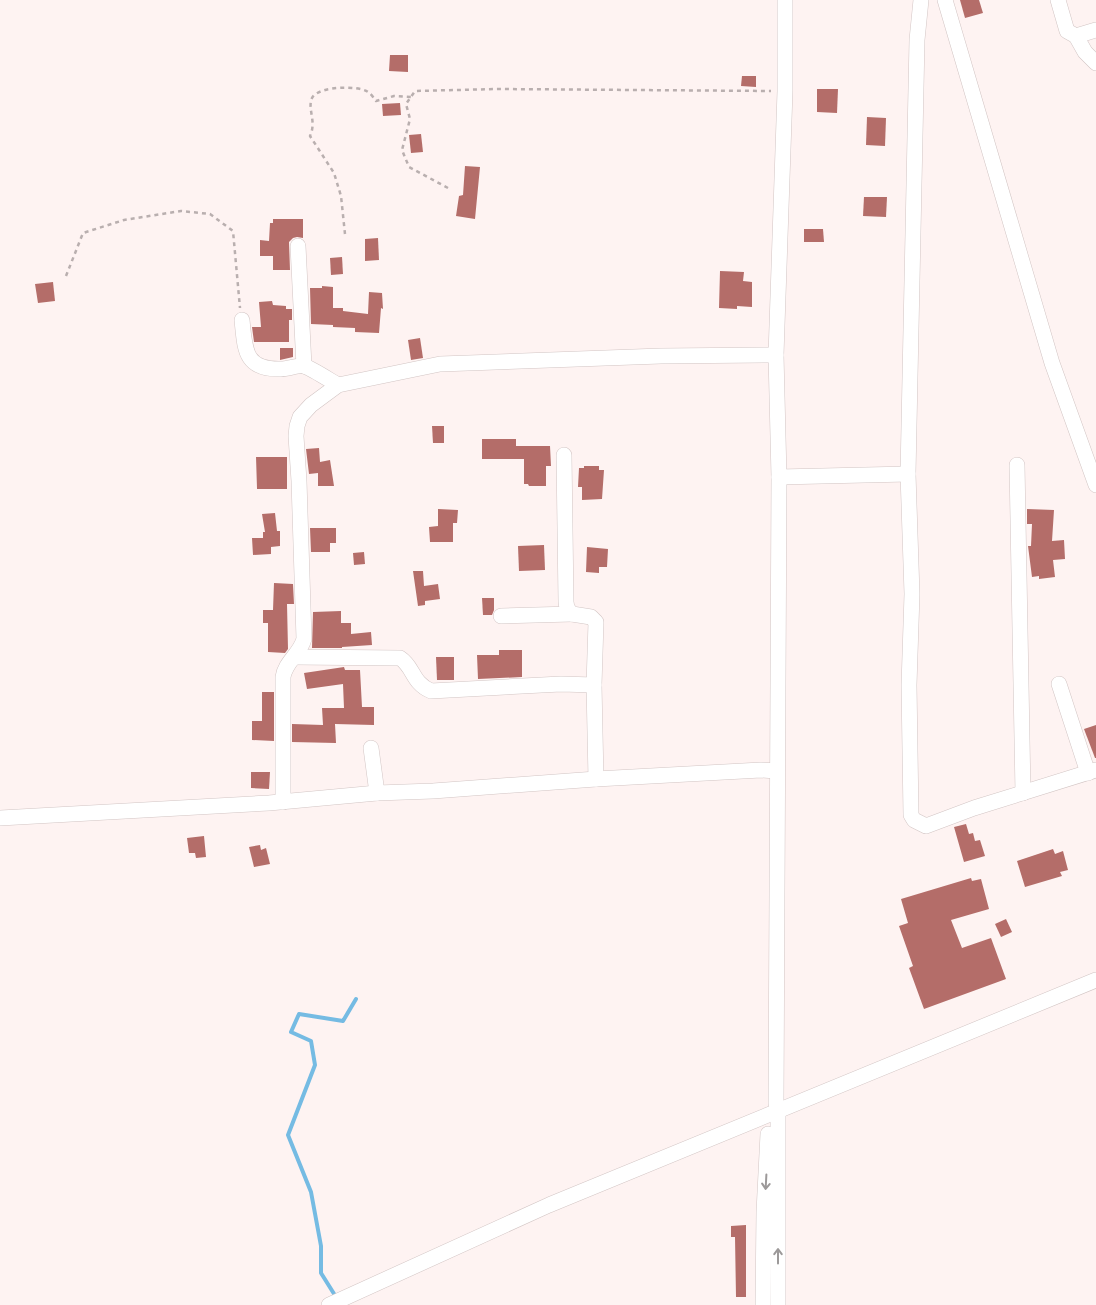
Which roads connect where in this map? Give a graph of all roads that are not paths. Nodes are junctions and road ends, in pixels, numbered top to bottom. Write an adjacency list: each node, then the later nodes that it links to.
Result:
1 (785, 0): 10 (street)
2 (921, 0): 15 (street)
3 (945, 0): 17 (street)
4 (1058, 0): 6 (street)
5 (1096, 30): 6 (street)
6 (1076, 36): 7 (street)
7 (1096, 63)
8 (298, 246): 11 (street)
9 (242, 320): 11 (street)
10 (776, 355): 12 (street); 16 (street)
11 (304, 366): 12 (street)
12 (338, 385): 20 (street)
13 (564, 455): 18 (street)
14 (1017, 465): 28 (street)
15 (908, 474): 16 (street); 28 (street)
16 (779, 476): 24 (street)
17 (1096, 485)
18 (572, 614): 19 (street); 22 (street)
19 (500, 616)
20 (294, 657): 22 (street); 29 (street)
21 (1060, 684): 25 (street)
22 (594, 685): 26 (street)
23 (371, 748): 27 (street)
24 (776, 771): 26 (street); 32 (street)
25 (1092, 771): 28 (street)
26 (596, 779): 27 (street)
27 (376, 793): 29 (street)
28 (1023, 793)
29 (283, 802): 30 (street)
30 (0, 818)
31 (1096, 980): 32 (street)
32 (774, 1110): 33 (street); 34 (street, one-way to 34); 35 (street, one-way to 32)
33 (329, 1305)
34 (763, 1305)
35 (778, 1305)

